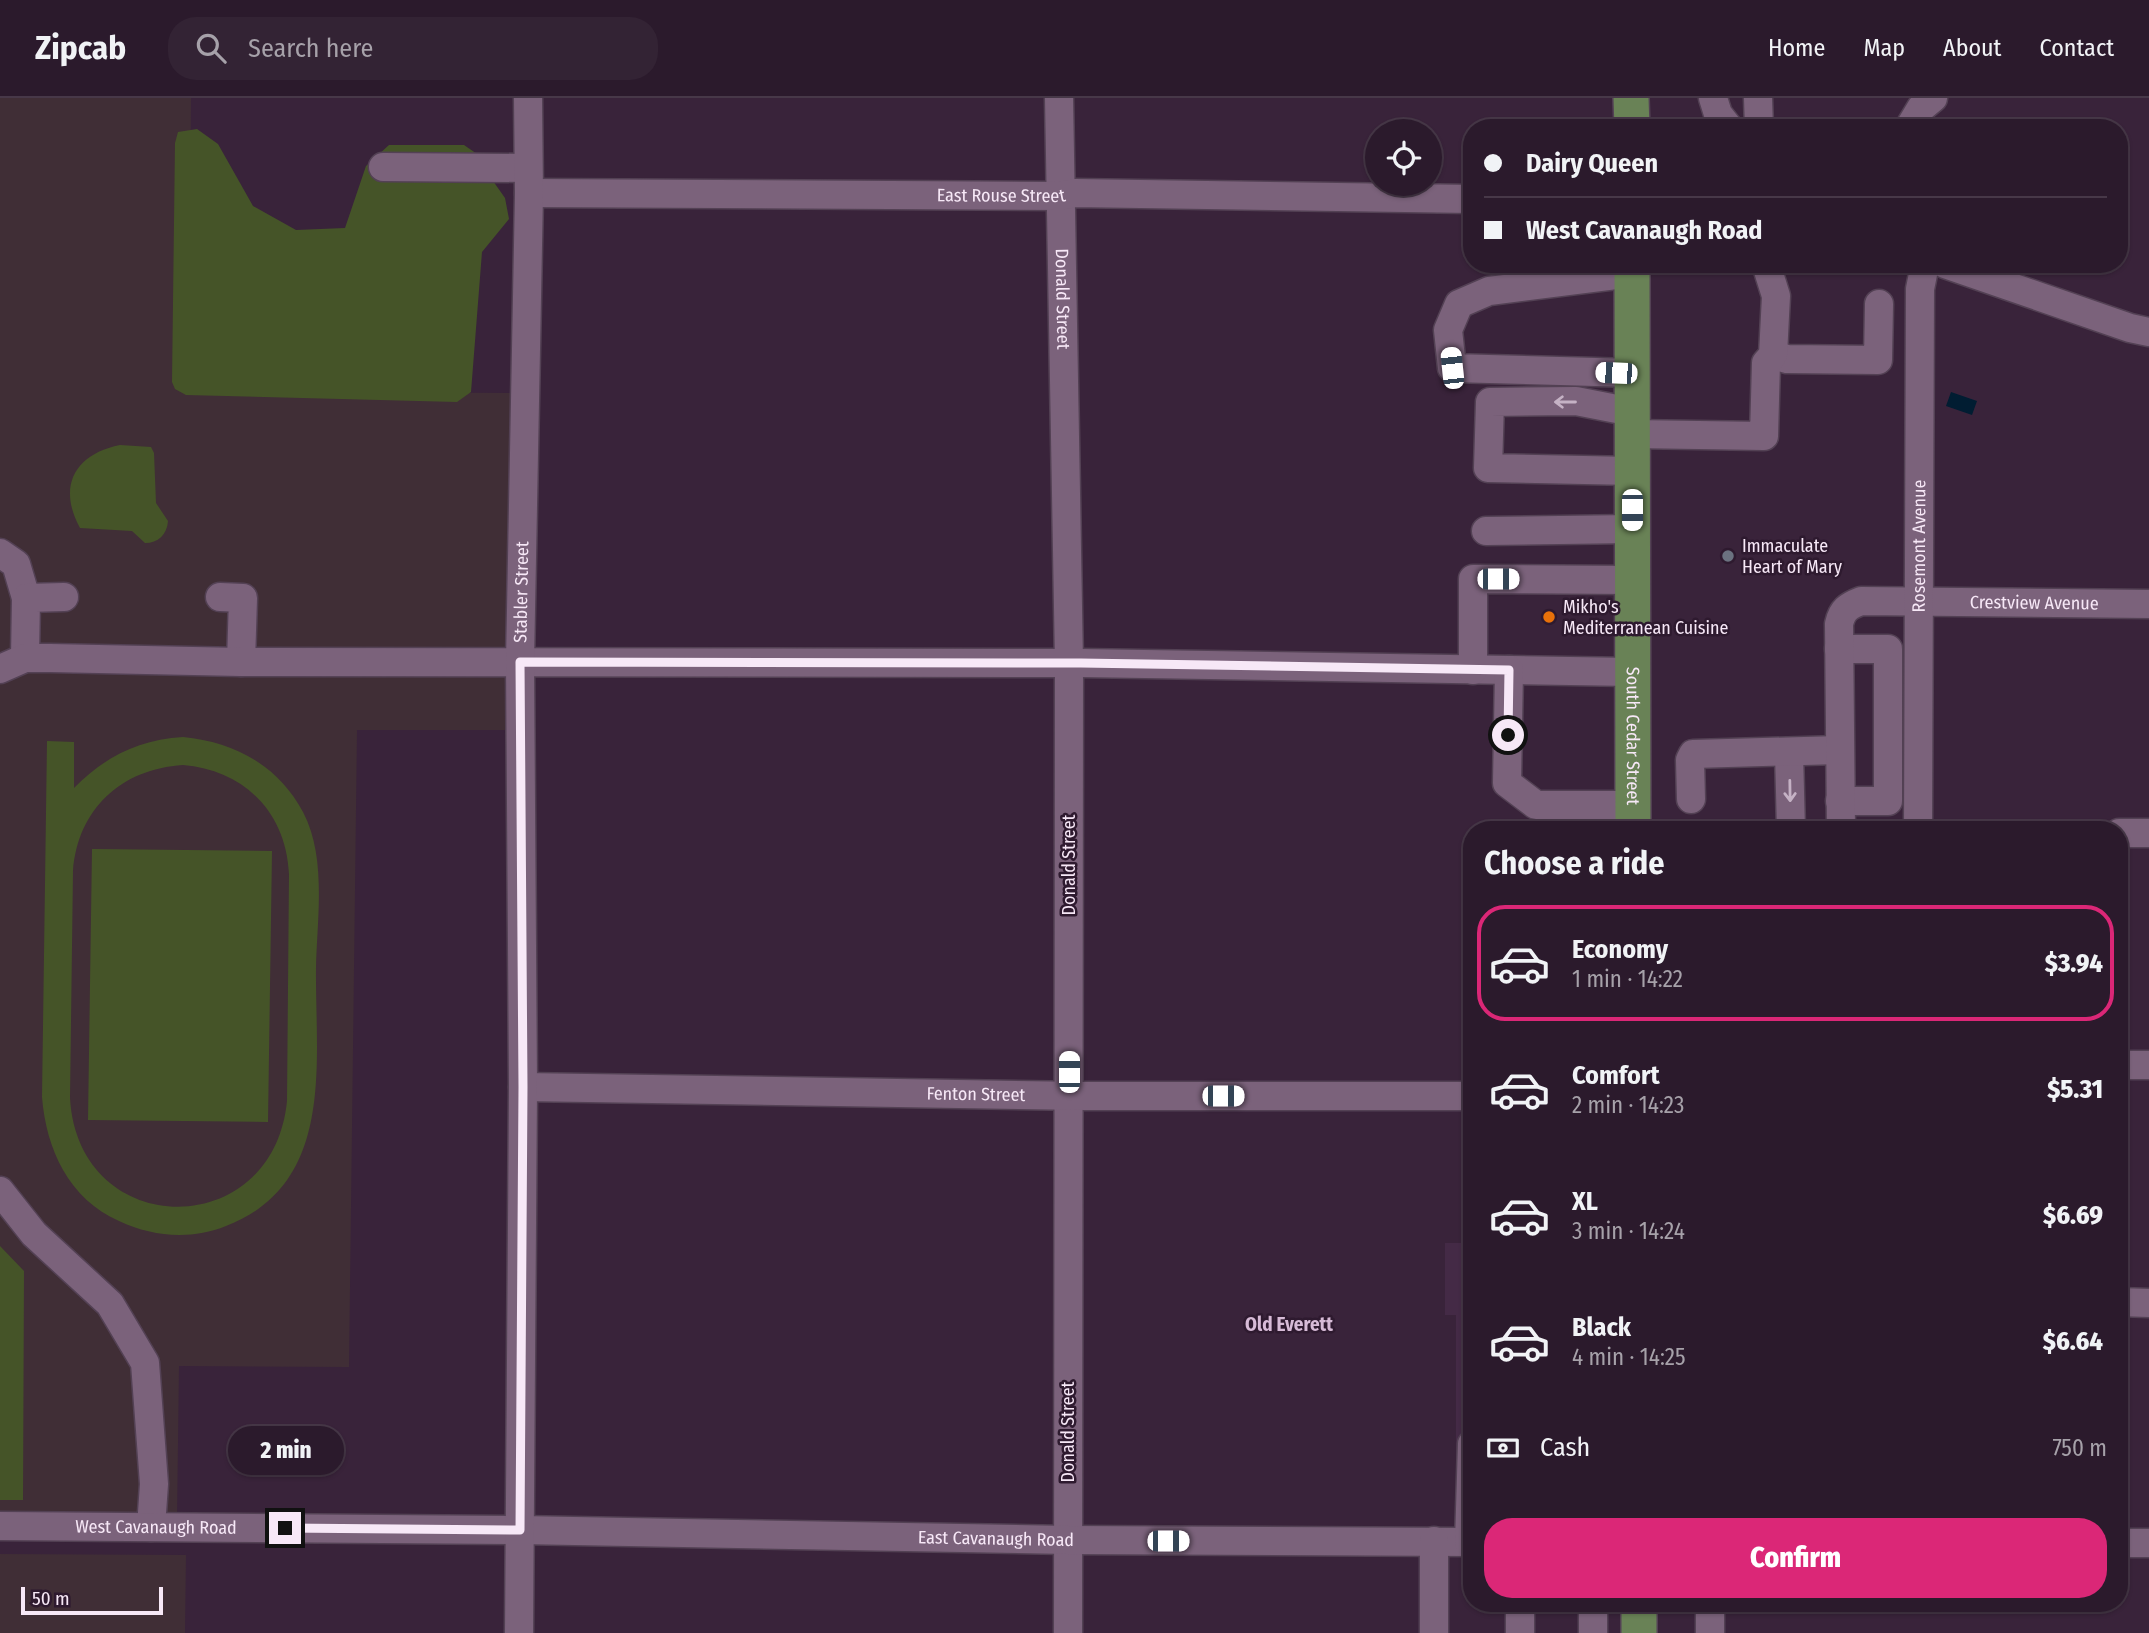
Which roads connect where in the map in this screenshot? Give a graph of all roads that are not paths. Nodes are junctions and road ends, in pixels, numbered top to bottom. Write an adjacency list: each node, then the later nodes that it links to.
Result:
1 (528, 98): 12 (street, Stabler Street)
2 (1059, 98): 13 (street, Donald Street)
3 (1632, 98): 7 (main road)
4 (1713, 98): 8 (street)
5 (1758, 98): 9 (street)
6 (1933, 98): 10 (street)
7 (1632, 119)
8 (1722, 119)
9 (1759, 119)
10 (1914, 119)
11 (383, 167): 12 (street, East Rouse Street)
12 (528, 181): 13 (street, East Rouse Street); 37 (street, Stabler Street)
13 (1060, 196): 14 (street, East Rouse Street); 38 (street, Donald Street)
14 (1463, 199)
15 (1606, 273): 23 (street)
16 (1632, 273): 23 (main road, South Cedar Street)
17 (1769, 273): 22 (street)
18 (1923, 273): 33 (street, Rosemont Avenue)
19 (1971, 273): 21 (street)
20 (1879, 304): 22 (street)
21 (2149, 332)
22 (1773, 355): 24 (street)
23 (1632, 373): 24 (main road, South Cedar Street)
24 (1632, 423): 25 (main road, South Cedar Street); 25 (street, one-way to 25)
25 (1632, 471): 26 (main road, South Cedar Street)
26 (1632, 529): 27 (street); 29 (main road, South Cedar Street)
27 (1486, 531)
28 (0, 553): 32 (street)
29 (1632, 580): 40 (street); 42 (main road, South Cedar Street)
30 (64, 597): 32 (street)
31 (220, 597): 36 (street)
32 (26, 598): 39 (street)
33 (1919, 603): 34 (street, Crestview Avenue); 35 (street, Crestview Avenue); 50 (street, Rosemont Avenue)
34 (2149, 604)
35 (1839, 649): 43 (street); 46 (street)
36 (241, 662): 37 (street); 39 (street)
37 (520, 662): 38 (street); 55 (street, Stabler Street)
38 (1069, 663): 40 (street); 56 (street, Donald Street)
39 (12, 664)
40 (1473, 670): 41 (street)
41 (1509, 670): 42 (street); 47 (street)
42 (1632, 672): 47 (main road, South Cedar Street)
43 (1839, 750): 44 (street); 46 (street)
44 (1789, 753): 45 (street); 48 (street, one-way to 48)
45 (1691, 799)
46 (1840, 801): 49 (street)
47 (1633, 817)
48 (1791, 821)
49 (1841, 821)
50 (1918, 821)
51 (2128, 833): 52 (street)
52 (2149, 834)
53 (2128, 1065): 54 (street)
54 (2149, 1065)
55 (523, 1087): 56 (street, Fenton Street); 63 (street, Stabler Street)
56 (1069, 1095): 57 (street, Fenton Street); 64 (street, Donald Street)
57 (1463, 1096)
58 (0, 1191): 62 (street)
59 (2128, 1302): 60 (street)
60 (2149, 1303)
61 (0, 1526): 62 (street, West Cavanaugh Road)
62 (151, 1527): 63 (street, West Cavanaugh Road)
63 (520, 1530): 64 (street, East Cavanaugh Road); 73 (street, Stabler Street)
64 (1068, 1540): 65 (street, East Cavanaugh Road); 74 (street, Donald Street)
65 (1434, 1541): 66 (street, East Cavanaugh Road); 75 (street)
66 (1463, 1542)
67 (2128, 1543): 68 (street)
68 (2149, 1543)
69 (1520, 1612): 76 (street)
70 (1593, 1612): 77 (street)
71 (1639, 1612): 78 (main road)
72 (1710, 1612): 79 (street)
73 (519, 1633)
74 (1068, 1633)
75 (1434, 1633)
76 (1520, 1633)
77 (1593, 1633)
78 (1639, 1633)
79 (1710, 1633)

